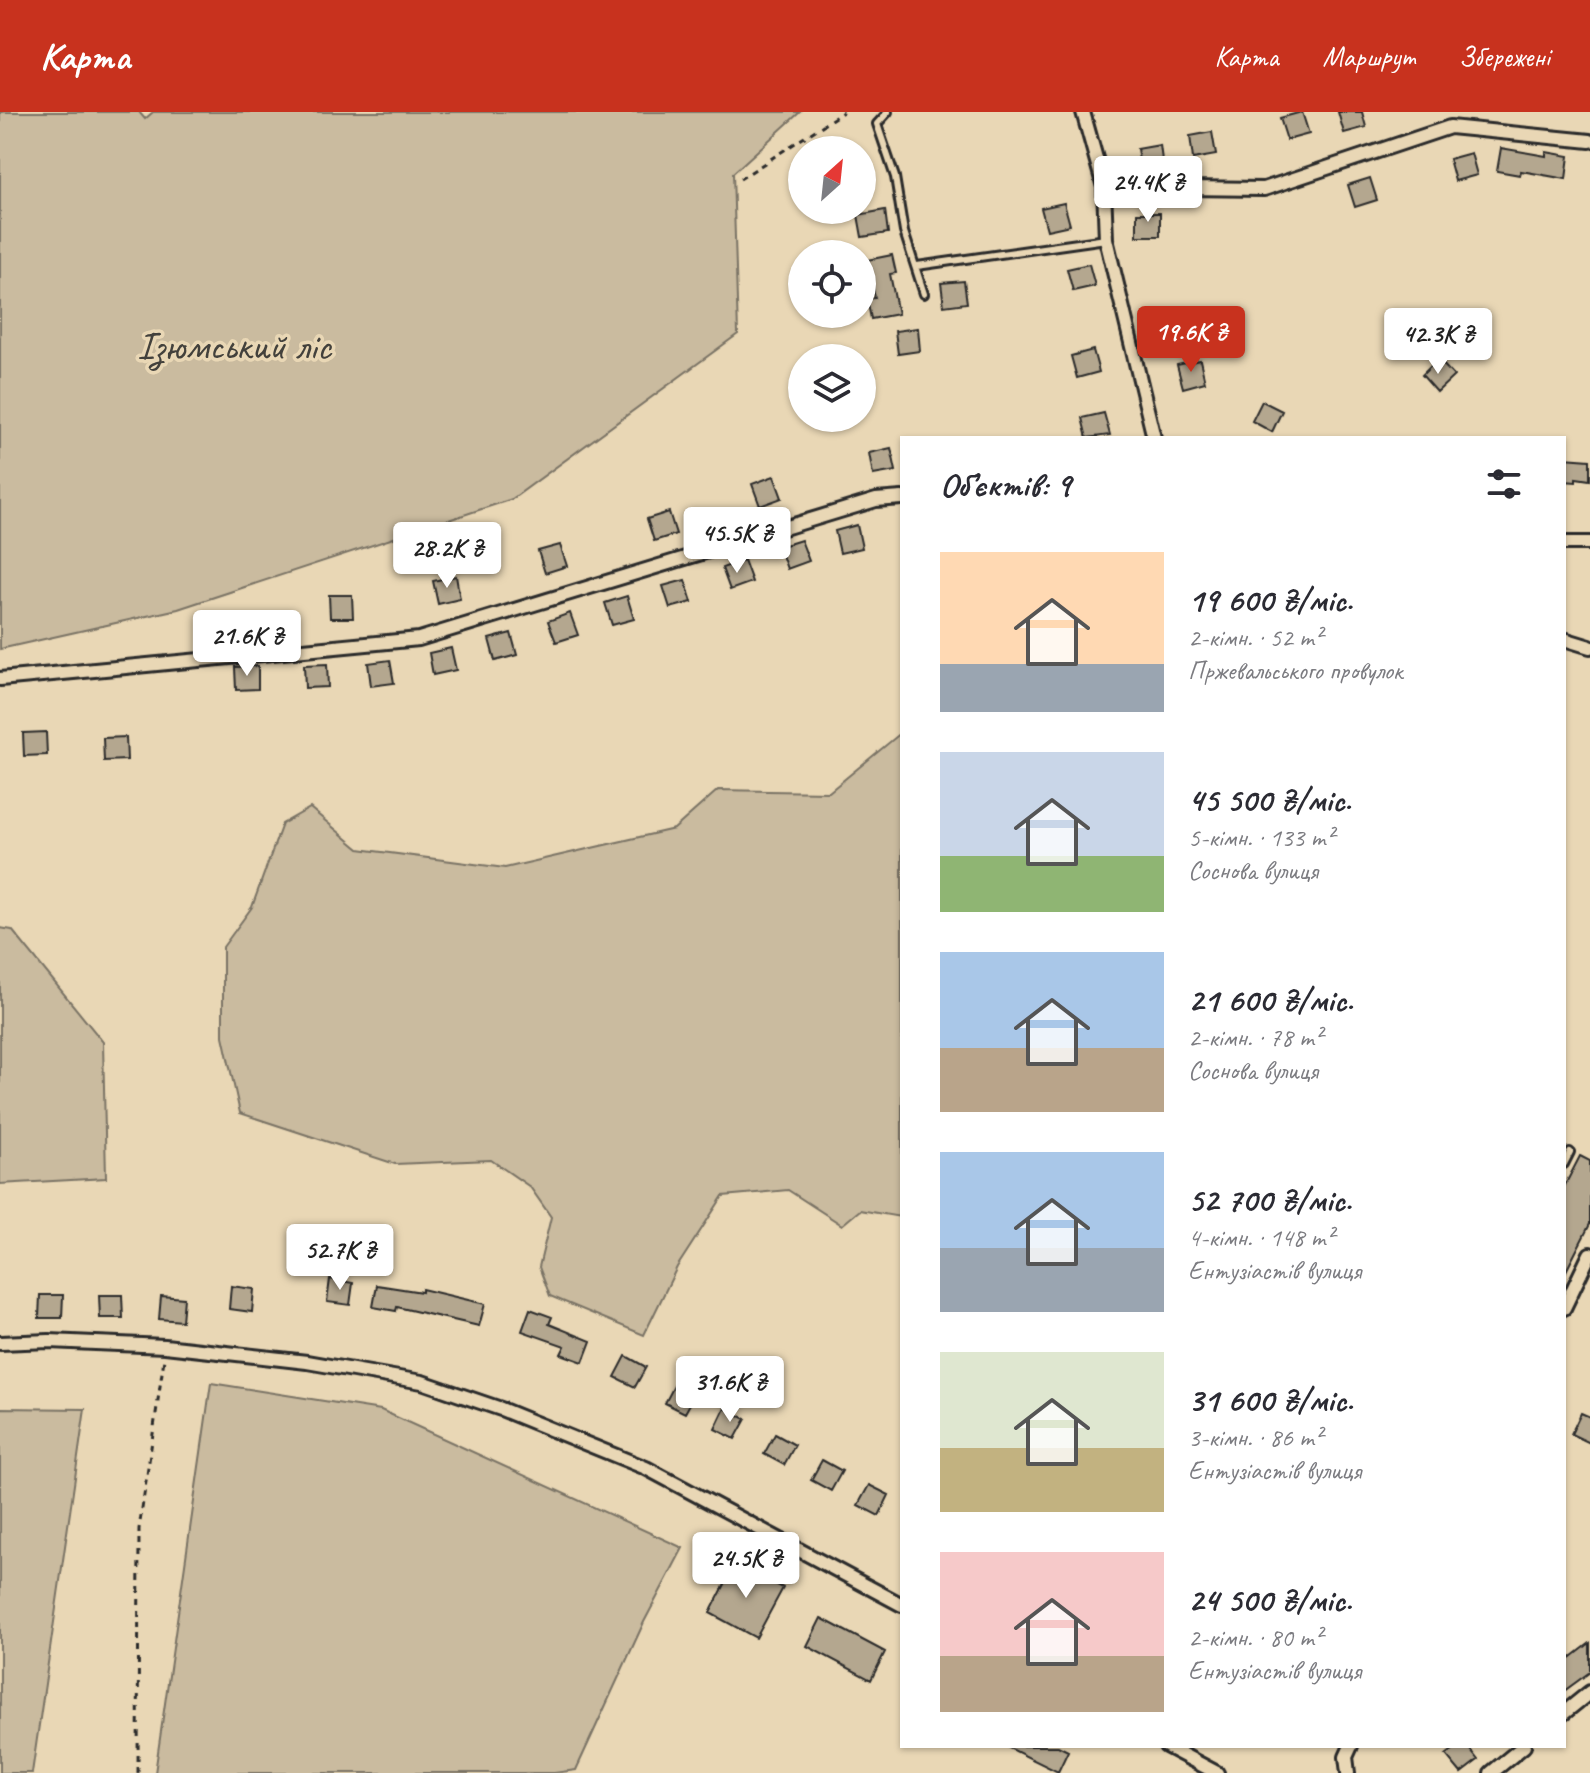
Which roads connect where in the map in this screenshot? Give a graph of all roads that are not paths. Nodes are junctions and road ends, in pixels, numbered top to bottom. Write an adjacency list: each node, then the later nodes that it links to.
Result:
1 (888, 112): 6 (lane)
2 (1083, 112): 4 (street)
3 (1590, 141): 4 (street)
4 (1104, 187): 5 (street)
5 (1106, 239): 6 (lane); 8 (street)
6 (917, 266): 7 (lane)
7 (924, 294)
8 (1154, 436)
9 (900, 498): 14 (street)
10 (1566, 543): 11 (street)
11 (1590, 543)
12 (1566, 640): 13 (street)
13 (1590, 647)
14 (0, 679)
15 (1570, 1152): 16 (lane)
16 (1566, 1160)
17 (1590, 1254): 18 (street)
18 (1566, 1304)
19 (0, 1343): 20 (street)
20 (900, 1604)
21 (1590, 1692): 22 (street)
22 (1566, 1711)
23 (1170, 1748): 26 (street)
24 (1350, 1748): 27 (street)
25 (1522, 1748): 28 (street)
26 (1217, 1773)
27 (1348, 1773)
28 (1491, 1773)

